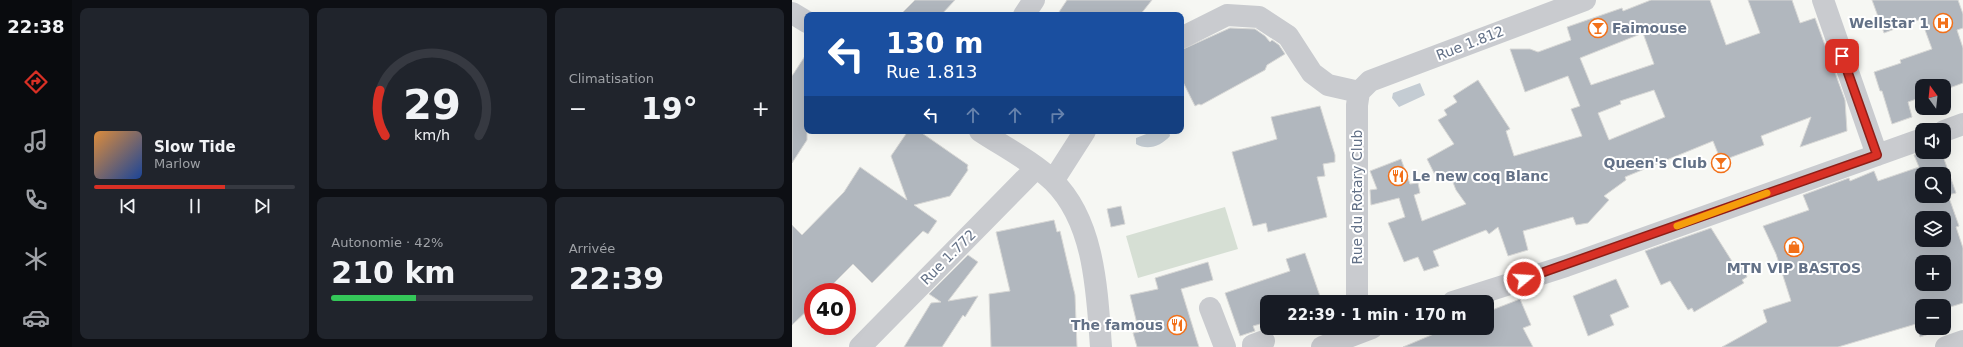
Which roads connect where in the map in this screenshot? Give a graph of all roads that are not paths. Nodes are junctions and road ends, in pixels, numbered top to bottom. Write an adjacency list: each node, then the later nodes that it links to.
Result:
1 (1034, 0): 4 (street)
2 (1585, 0): 8 (street, Rue 1.812)
3 (1823, 0): 14 (street)
4 (1026, 12)
5 (792, 13): 6 (street)
6 (804, 20)
7 (1184, 36): 8 (street)
8 (1359, 92): 17 (street, Rue du Rotary Club)
9 (1963, 124): 10 (street)
10 (1951, 128)
11 (985, 134): 15 (street)
12 (1083, 134): 16 (street)
13 (1915, 141): 14 (street)
14 (1877, 155): 18 (street)
15 (1036, 168): 16 (street); 22 (street, Rue 1.772)
16 (1053, 181): 23 (street)
17 (1357, 295)
18 (1475, 295)
19 (1210, 308): 24 (street)
20 (1350, 335): 25 (street)
21 (1963, 341): 26 (street)
22 (860, 347)
23 (1101, 347)
24 (1225, 347)
25 (1322, 347)
26 (1946, 347)

